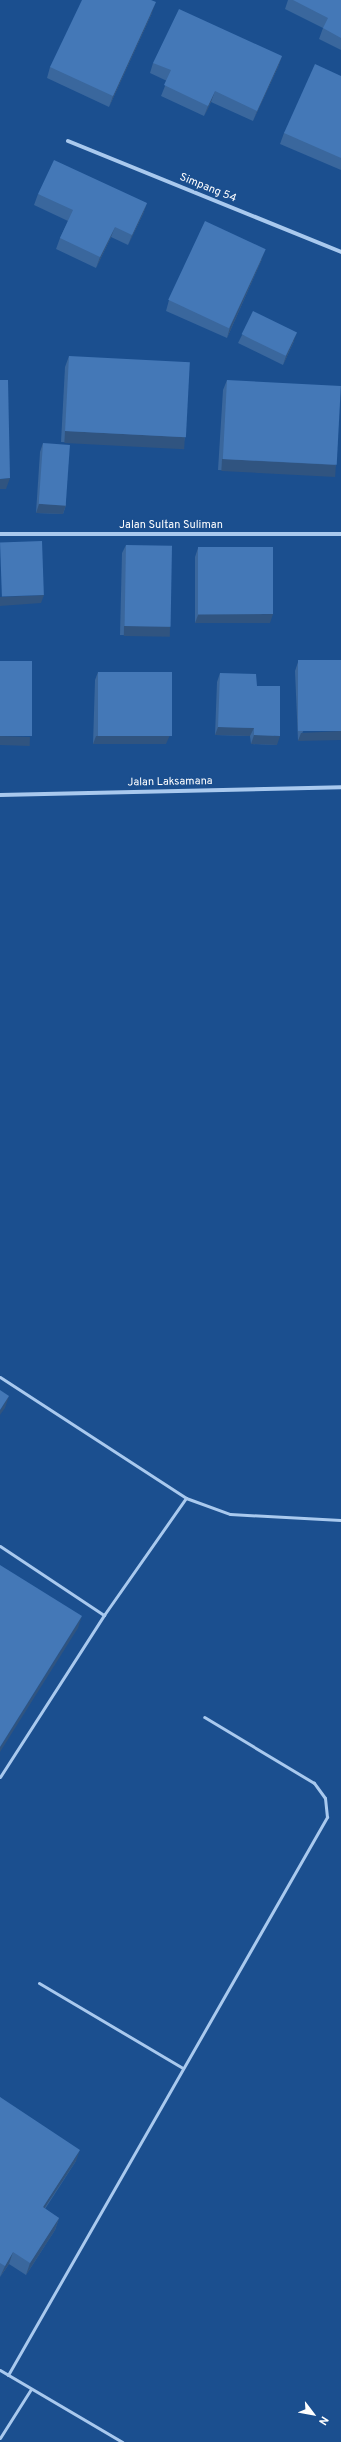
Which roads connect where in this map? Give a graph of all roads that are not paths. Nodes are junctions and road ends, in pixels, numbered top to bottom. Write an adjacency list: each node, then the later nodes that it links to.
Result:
1 (68, 141): 2 (street, Simpang 54)
2 (341, 252)
3 (0, 534): 4 (street, Jalan Sultan Suliman)
4 (341, 534)
5 (341, 787): 6 (street, Jalan Laksamana)
6 (0, 795)
7 (0, 1377): 8 (lane)
8 (186, 1498): 9 (lane); 11 (lane)
9 (341, 1520)
10 (0, 1546): 11 (lane)
11 (104, 1614): 13 (lane)
12 (204, 1718): 15 (lane)
13 (0, 1777)
14 (39, 1983): 15 (lane)
15 (183, 2068): 17 (lane)
16 (0, 2370): 17 (lane)
17 (8, 2375): 18 (lane)
18 (31, 2389): 19 (lane); 20 (lane)
19 (0, 2438)
20 (122, 2442)

